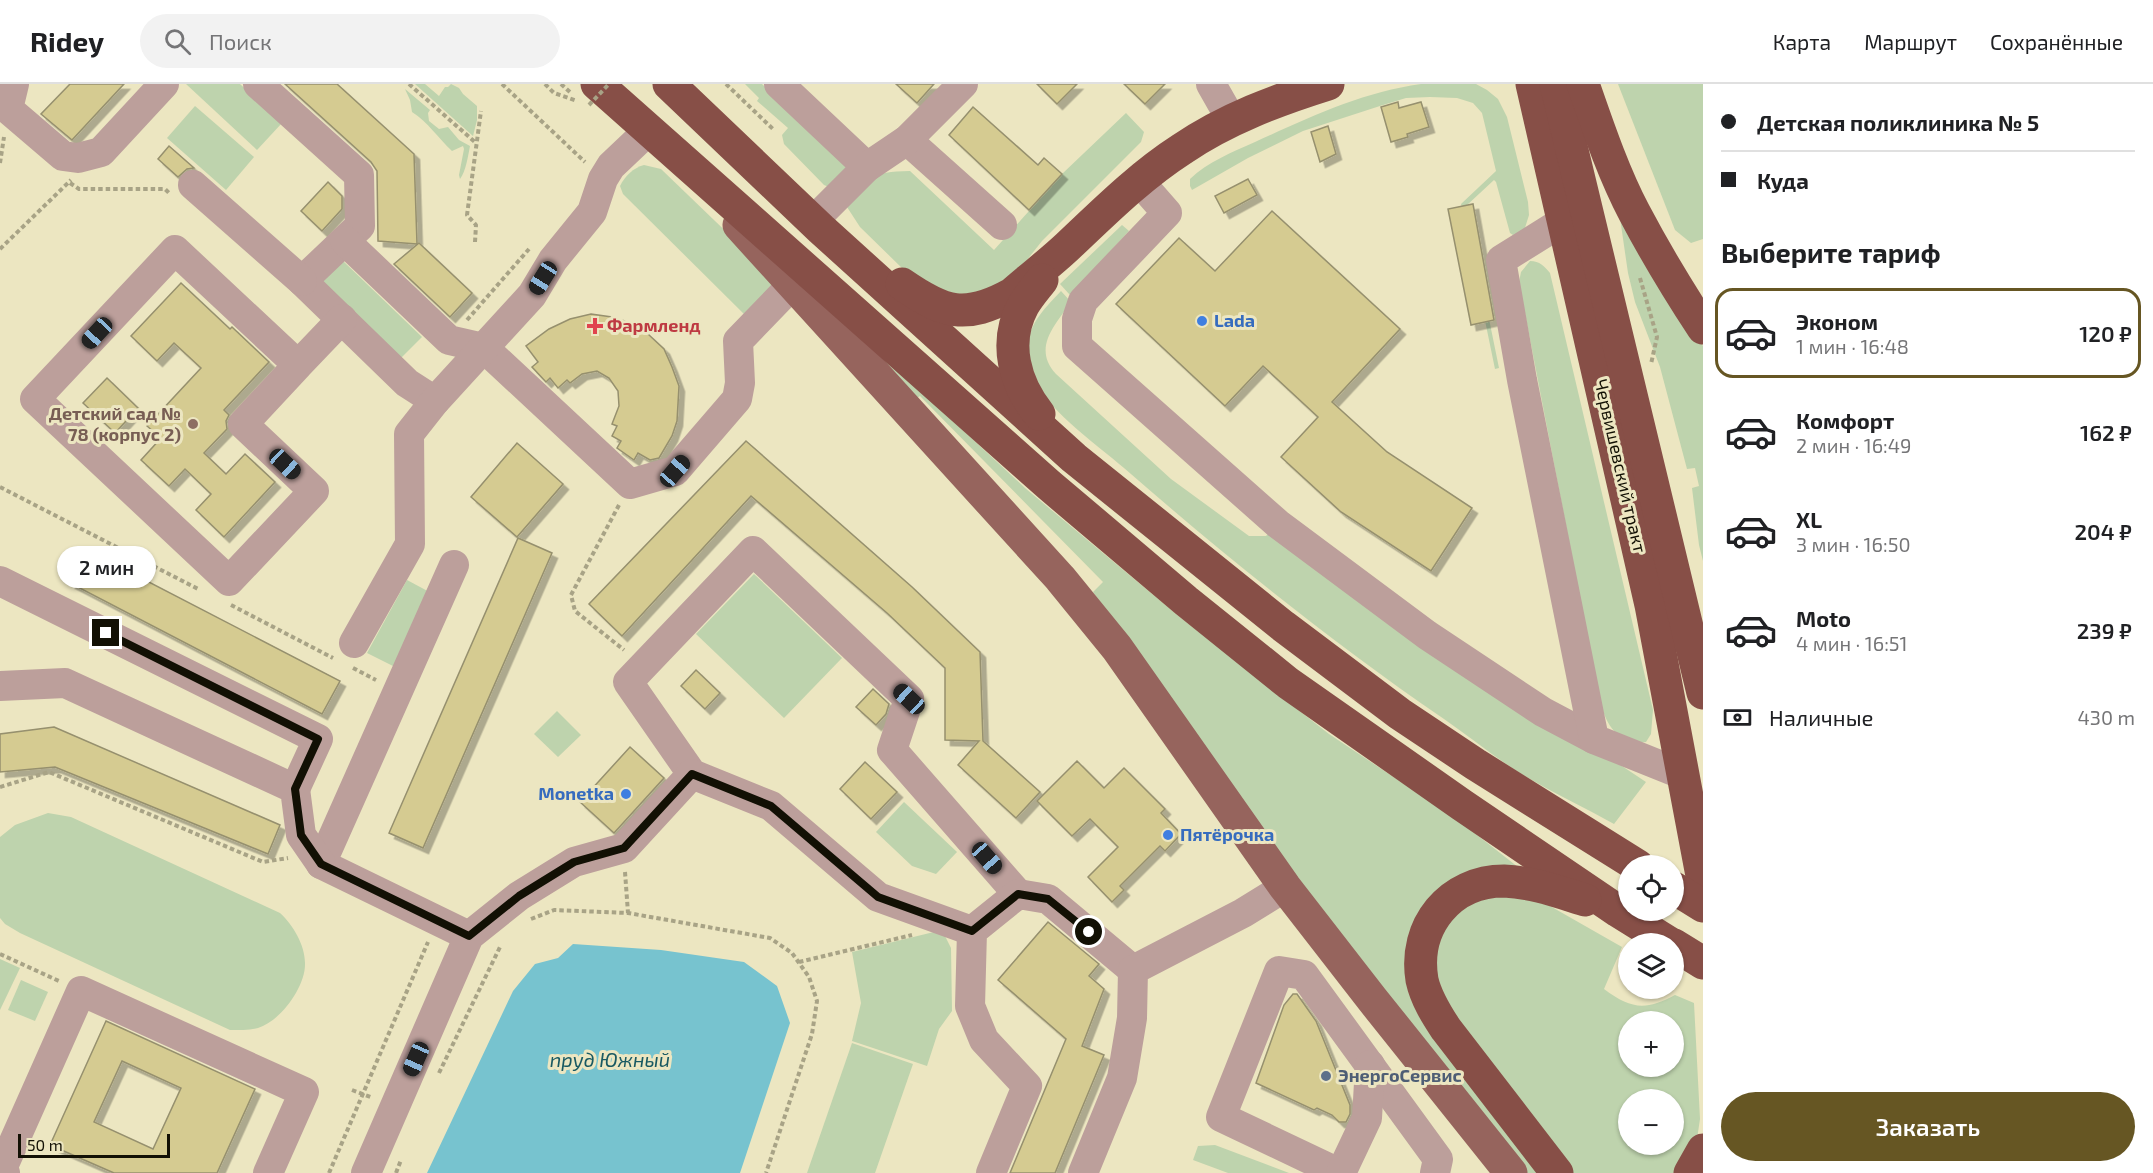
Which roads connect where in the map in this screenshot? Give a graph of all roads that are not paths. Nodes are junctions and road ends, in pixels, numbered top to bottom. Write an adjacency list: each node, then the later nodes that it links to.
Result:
1 (14, 84): 2 (lane)
2 (164, 84)
3 (258, 84): 25 (lane)
4 (669, 84): 23 (highway)
5 (779, 84): 18 (lane)
6 (963, 84): 16 (lane)
7 (1211, 84): 14 (lane)
8 (1328, 84): 14 (highway)
9 (1507, 84): 21 (highway)
10 (1532, 84): 21 (highway, Червишевский тракт)
11 (1556, 84): 39 (highway, Червишевский тракт)
12 (1583, 84): 30 (highway)
13 (593, 95): 15 (highway)
14 (1232, 121): 19 (highway)
15 (649, 130): 17 (highway); 31 (lane)
16 (907, 140): 18 (lane); 24 (lane)
17 (674, 152): 28 (main road); 51 (highway)
18 (867, 167): 23 (lane)
19 (1139, 181): 26 (highway); 40 (lane)
20 (193, 185): 27 (lane)
21 (1557, 187): 22 (highway, Червишевский тракт)
22 (1565, 220): 40 (lane); 42 (highway, Червишевский тракт)
23 (817, 225): 26 (highway); 34 (highway)
24 (1002, 225)
25 (345, 241): 27 (lane); 31 (lane)
26 (1067, 247): 34 (highway)
27 (302, 281): 29 (lane)
28 (792, 285): 31 (lane); 47 (main road)
29 (342, 319): 32 (lane); 33 (lane)
30 (1703, 328)
31 (484, 348): 33 (lane)
32 (298, 365): 32 (lane)
33 (435, 401): 37 (lane)
34 (1074, 458): 44 (highway)
35 (454, 565): 45 (lane)
36 (0, 581): 43 (lane)
37 (354, 643)
38 (0, 686): 43 (lane)
39 (1703, 693)
40 (1594, 739): 42 (lane)
41 (692, 774): 48 (lane); 53 (lane); 55 (lane)
42 (1684, 775): 46 (highway, Червишевский тракт)
43 (295, 789): 45 (lane)
44 (1620, 855)
45 (321, 864): 55 (lane)
46 (1700, 866)
47 (1285, 887): 58 (lane); 68 (main road)
48 (1018, 894): 53 (lane); 58 (lane)
49 (1684, 894): 50 (highway)
50 (1703, 906)
51 (1618, 910): 69 (highway)
52 (1636, 921): 54 (highway)
53 (962, 928): 64 (lane)
54 (1655, 933)
55 (469, 936): 63 (lane)
56 (1684, 951): 57 (highway)
57 (1703, 963)
58 (1133, 970): 65 (lane)
59 (1370, 1065): 66 (lane); 66 (lane); 67 (lane)
60 (1703, 1150): 70 (highway)
61 (5, 1173): 62 (lane)
62 (268, 1173)
63 (366, 1173)
64 (991, 1173)
65 (1083, 1173)
66 (1340, 1173)
67 (1435, 1173)
68 (1511, 1173)
69 (1557, 1173)
70 (1690, 1173)

